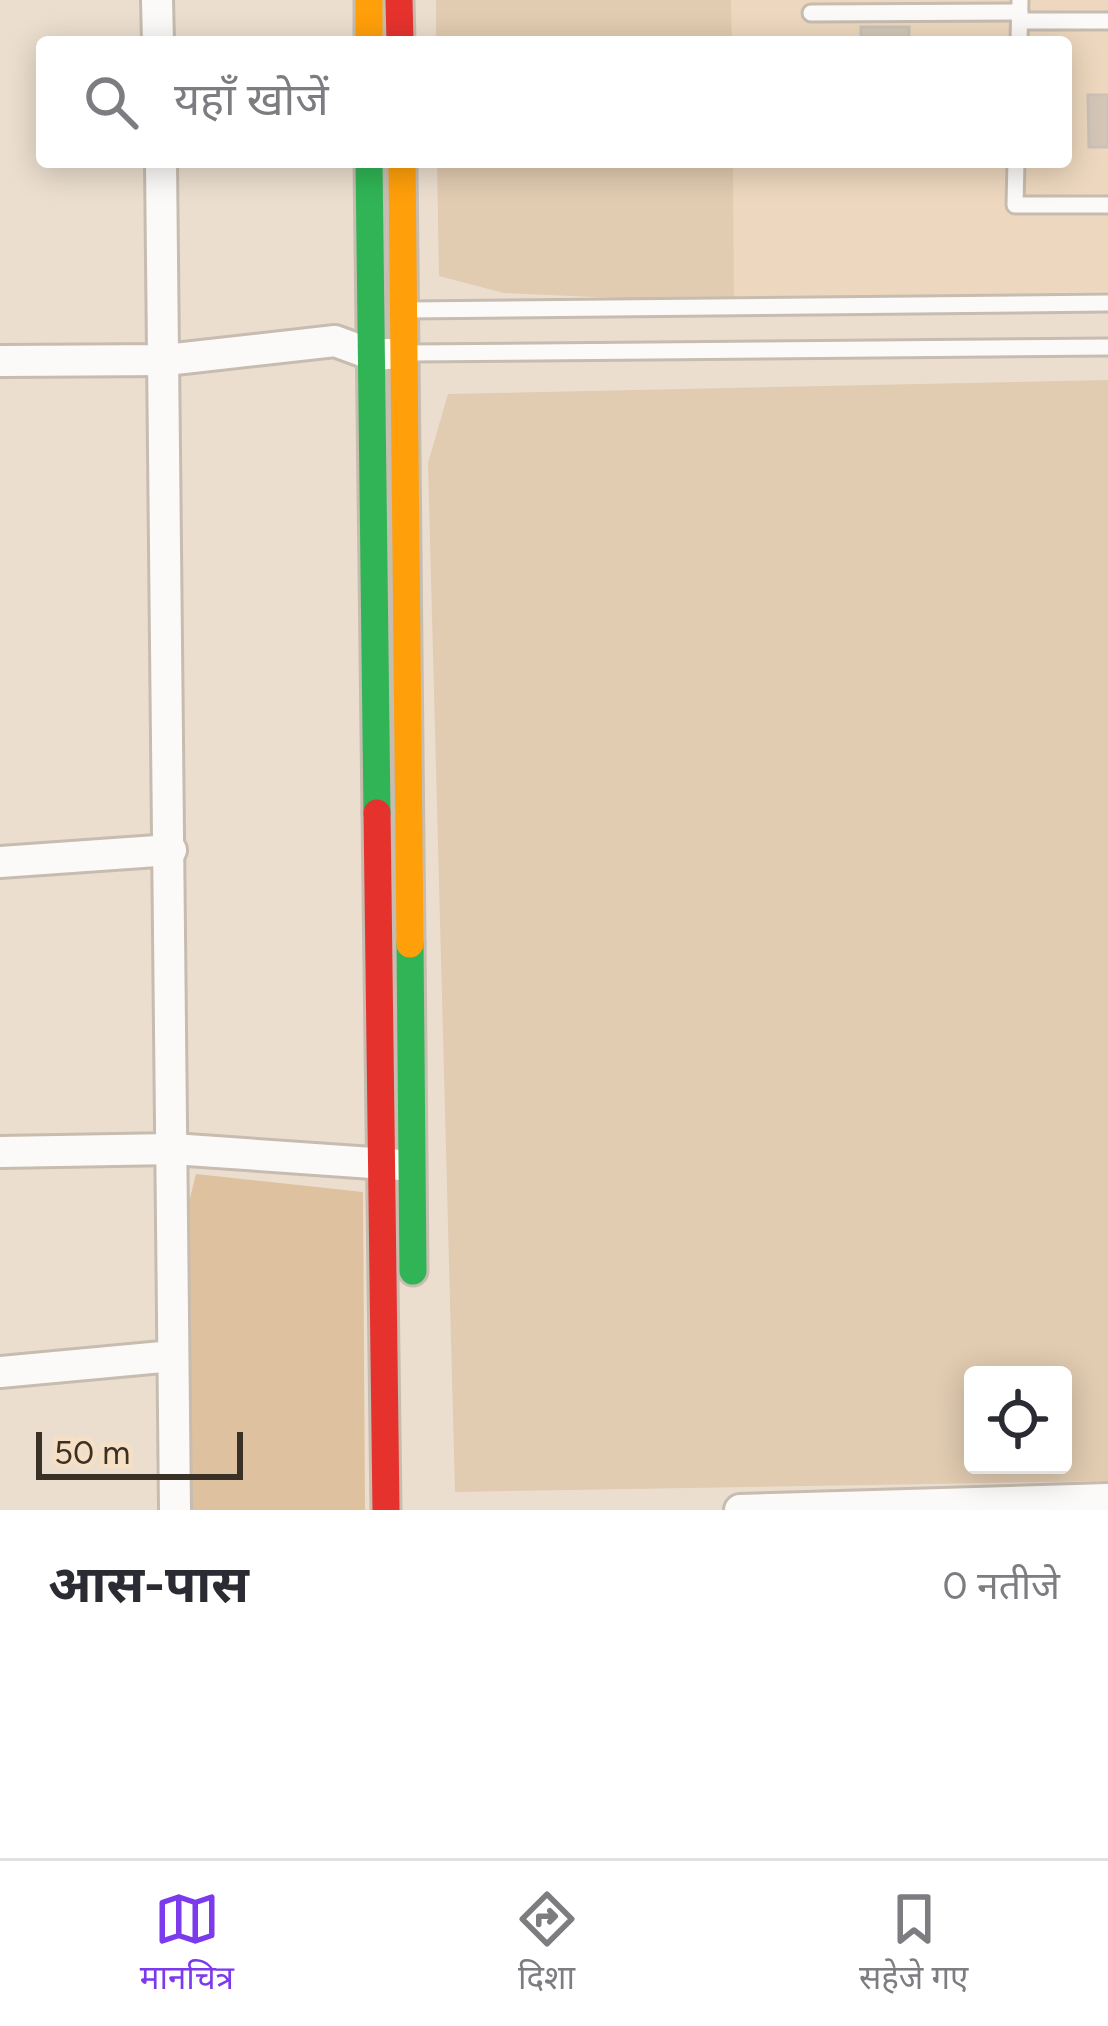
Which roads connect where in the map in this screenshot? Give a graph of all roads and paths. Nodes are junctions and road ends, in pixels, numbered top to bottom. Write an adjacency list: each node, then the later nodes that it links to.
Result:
1 (157, 0): 7 (street)
2 (369, 0): 8 (street)
3 (399, 0): 9 (street)
4 (1020, 11): 5 (lane); 6 (lane)
5 (811, 13)
6 (1108, 22)
7 (158, 36)
8 (369, 36)
9 (400, 36)
10 (161, 168): 22 (street)
11 (369, 168): 16 (street)
12 (402, 168): 17 (street)
13 (1016, 168): 14 (lane)
14 (1108, 206)
15 (1108, 303): 17 (lane)
16 (370, 307): 17 (street); 18 (street); 21 (street)
17 (405, 310): 20 (street)
18 (335, 341): 21 (street); 22 (street)
19 (1108, 346): 20 (lane)
20 (406, 353): 21 (street); 28 (street)
21 (374, 355): 28 (street)
22 (166, 360): 23 (street); 24 (street)
23 (0, 362)
24 (171, 850): 25 (street); 26 (street)
25 (0, 862)
26 (173, 1148): 27 (street); 28 (street); 30 (street)
27 (0, 1152)
28 (397, 1164): 29 (street); 34 (street)
29 (413, 1304)
30 (173, 1356): 31 (street); 33 (street)
31 (0, 1372)
32 (1108, 1499): 35 (street)
33 (175, 1510)
34 (386, 1510)
35 (740, 1510)

